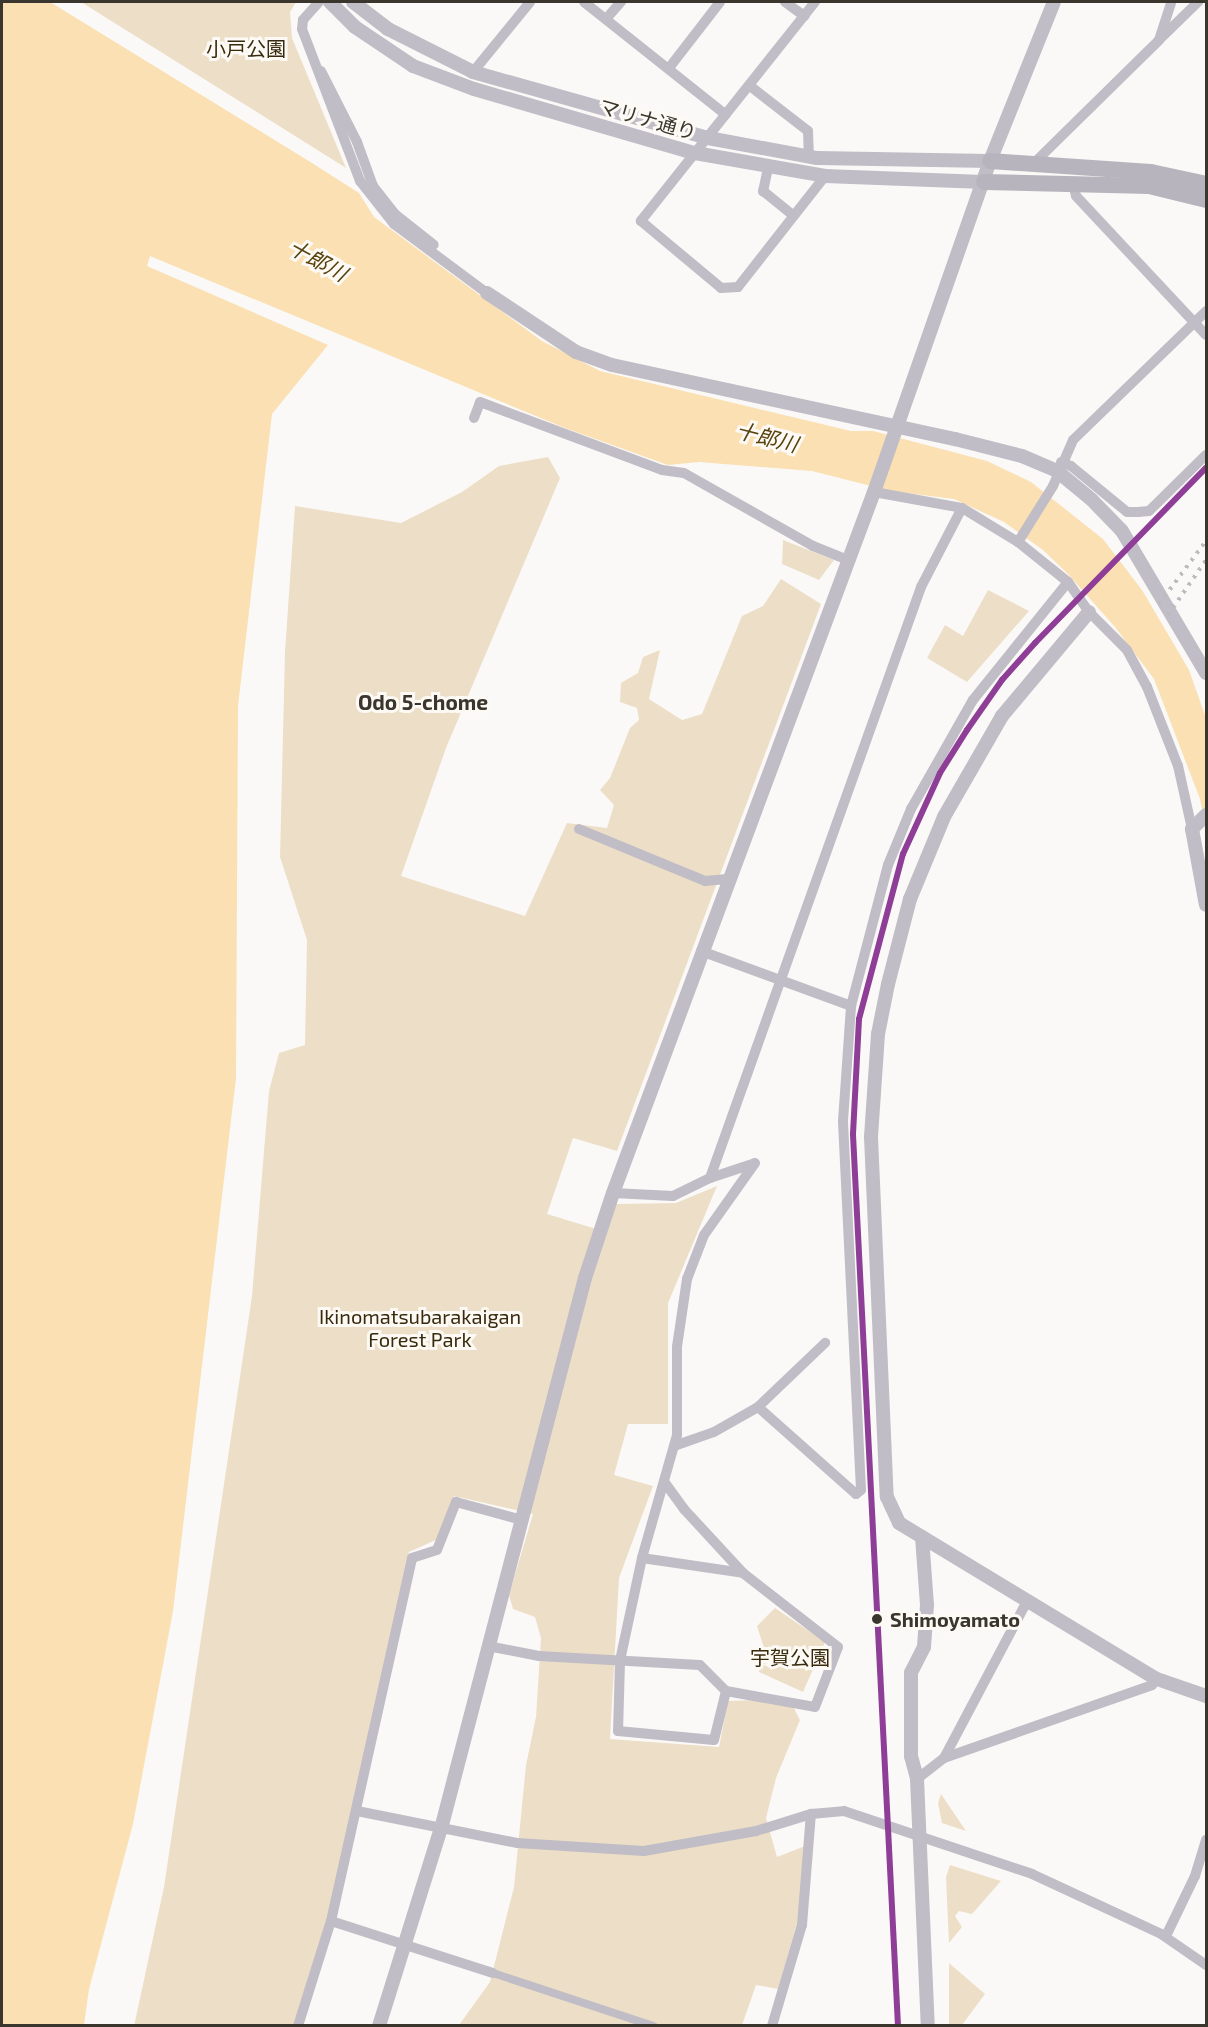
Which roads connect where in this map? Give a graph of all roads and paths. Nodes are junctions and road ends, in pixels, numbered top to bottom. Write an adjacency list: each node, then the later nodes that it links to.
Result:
1 (319, 2): 32 (street)
2 (330, 2): 21 (street, マリナ通り)
3 (353, 2): 17 (street, マリナ通り)
4 (530, 2): 17 (street)
5 (584, 2): 14 (street)
6 (621, 2): 14 (street)
7 (720, 2): 16 (street)
8 (785, 2): 13 (street)
9 (815, 2): 13 (street)
10 (1054, 2): 23 (street)
11 (1171, 2): 15 (street)
12 (1198, 2): 15 (street)
13 (804, 16): 18 (street)
14 (606, 19): 16 (street)
15 (1159, 40): 24 (street)
16 (669, 69): 19 (street)
17 (473, 72): 20 (street, マリナ通り)
18 (750, 86): 19 (street); 22 (street)
19 (726, 115): 20 (street)
20 (708, 138): 21 (street); 22 (street, マリナ通り)
21 (695, 153): 25 (street, マリナ通り); 31 (street)
22 (809, 157): 23 (street, マリナ通り)
23 (990, 161): 24 (main road); 27 (street)
24 (1030, 166): 29 (main road)
25 (768, 168): 26 (street, マリナ通り); 31 (street)
26 (825, 176): 27 (street, マリナ通り); 31 (street)
27 (984, 182): 28 (main road); 37 (street)
28 (1073, 184): 30 (main road); 34 (street)
29 (1206, 184)
30 (1206, 200)
31 (794, 215)
32 (487, 293): 37 (street)
33 (1206, 311): 34 (street)
34 (1194, 322): 35 (street); 39 (street)
35 (1206, 335)
36 (474, 418): 43 (street)
37 (896, 426): 39 (street); 40 (street)
38 (1206, 455): 39 (street)
39 (1059, 467): 42 (street); 46 (street)
40 (874, 492): 41 (street); 43 (street)
41 (962, 508): 42 (street); 52 (street)
42 (1020, 537): 44 (street)
43 (848, 560): 49 (street)
44 (1068, 582): 45 (street); 53 (street)
45 (1089, 612): 47 (street); 61 (street)
46 (1206, 673)
47 (1198, 823): 50 (street)
48 (579, 829): 49 (street)
49 (728, 879): 51 (street)
50 (1206, 904)
51 (701, 951): 52 (street); 55 (street)
52 (779, 979): 53 (street); 54 (street)
53 (851, 1006): 57 (street)
54 (710, 1178): 55 (street); 58 (street)
55 (613, 1193): 60 (street)
56 (825, 1343): 57 (street)
57 (758, 1407): 58 (street)
58 (674, 1446): 59 (street)
59 (664, 1481): 62 (street); 63 (street)
60 (522, 1520): 65 (street); 72 (street)
61 (922, 1537): 64 (street); 71 (street)
62 (642, 1558): 63 (street); 66 (street)
63 (743, 1573): 68 (street)
64 (1027, 1601): 67 (street); 70 (street)
65 (488, 1646): 66 (street); 74 (street)
66 (620, 1661): 68 (street); 68 (street)
67 (1157, 1679): 69 (street); 70 (street)
68 (726, 1690)
69 (1206, 1696)
70 (944, 1758): 71 (street)
71 (917, 1779): 75 (street)
72 (357, 1811): 74 (street); 77 (street)
73 (811, 1814): 74 (street); 75 (street); 85 (street)
74 (442, 1825): 79 (street)
75 (919, 1836): 78 (street); 86 (street)
76 (1206, 1840): 78 (street)
77 (331, 1921): 79 (street); 82 (street)
78 (1166, 1936): 80 (street)
79 (406, 1945): 81 (street); 83 (street)
80 (1206, 1965)
81 (493, 1972): 84 (street)
82 (298, 2025)
83 (379, 2025)
84 (653, 2025)
85 (772, 2025)
86 (928, 2025)

